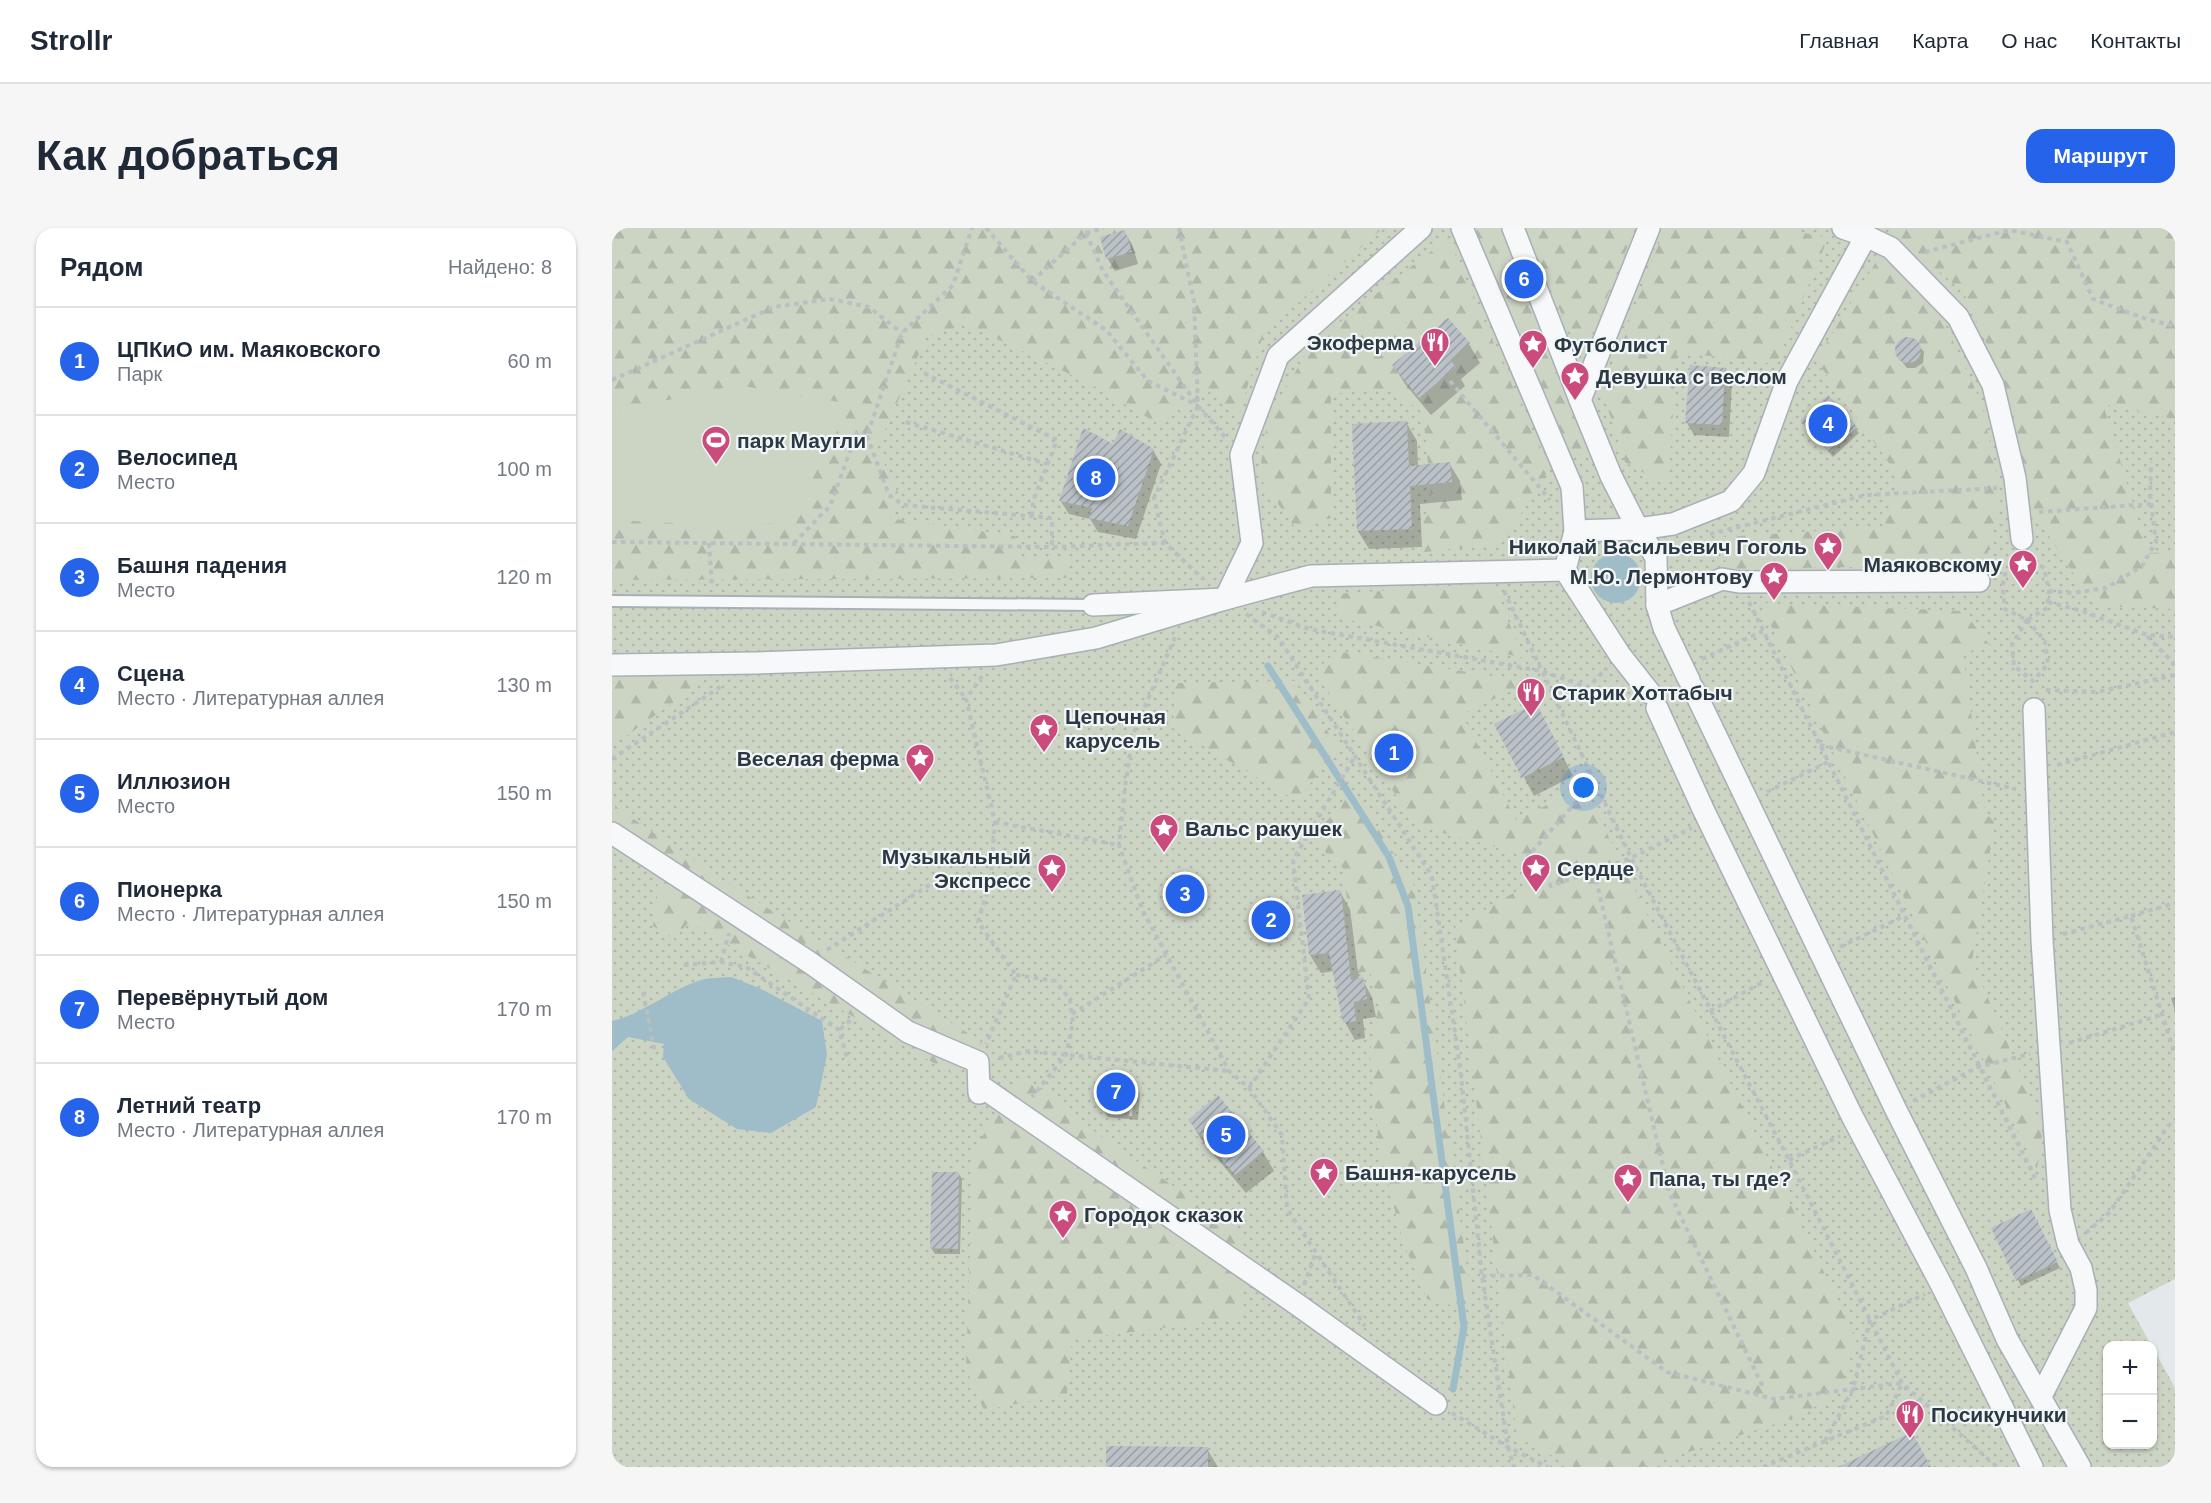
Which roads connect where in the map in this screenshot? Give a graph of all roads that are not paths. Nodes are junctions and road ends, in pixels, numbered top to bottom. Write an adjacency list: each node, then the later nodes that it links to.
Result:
1 (1422, 228): 13 (street)
2 (1462, 228): 9 (street)
3 (1513, 228): 7 (street)
4 (1649, 228): 7 (street)
5 (1843, 228): 6 (street)
6 (1864, 232): 8 (street); 10 (street)
7 (1580, 400): 8 (street)
8 (1638, 528): 9 (street); 16 (street)
9 (1575, 531): 11 (street)
10 (2022, 539)
11 (1565, 570): 13 (street); 22 (street)
12 (1979, 581): 16 (street)
13 (1225, 599): 15 (street); 17 (street)
14 (612, 601): 15 (lane)
15 (1093, 605)
16 (1657, 605): 20 (street)
17 (612, 665)
18 (2034, 709): 20 (street)
19 (612, 833): 21 (street)
20 (2041, 1396): 23 (street)
21 (1436, 1404)
22 (2032, 1467)
23 (2080, 1467)

